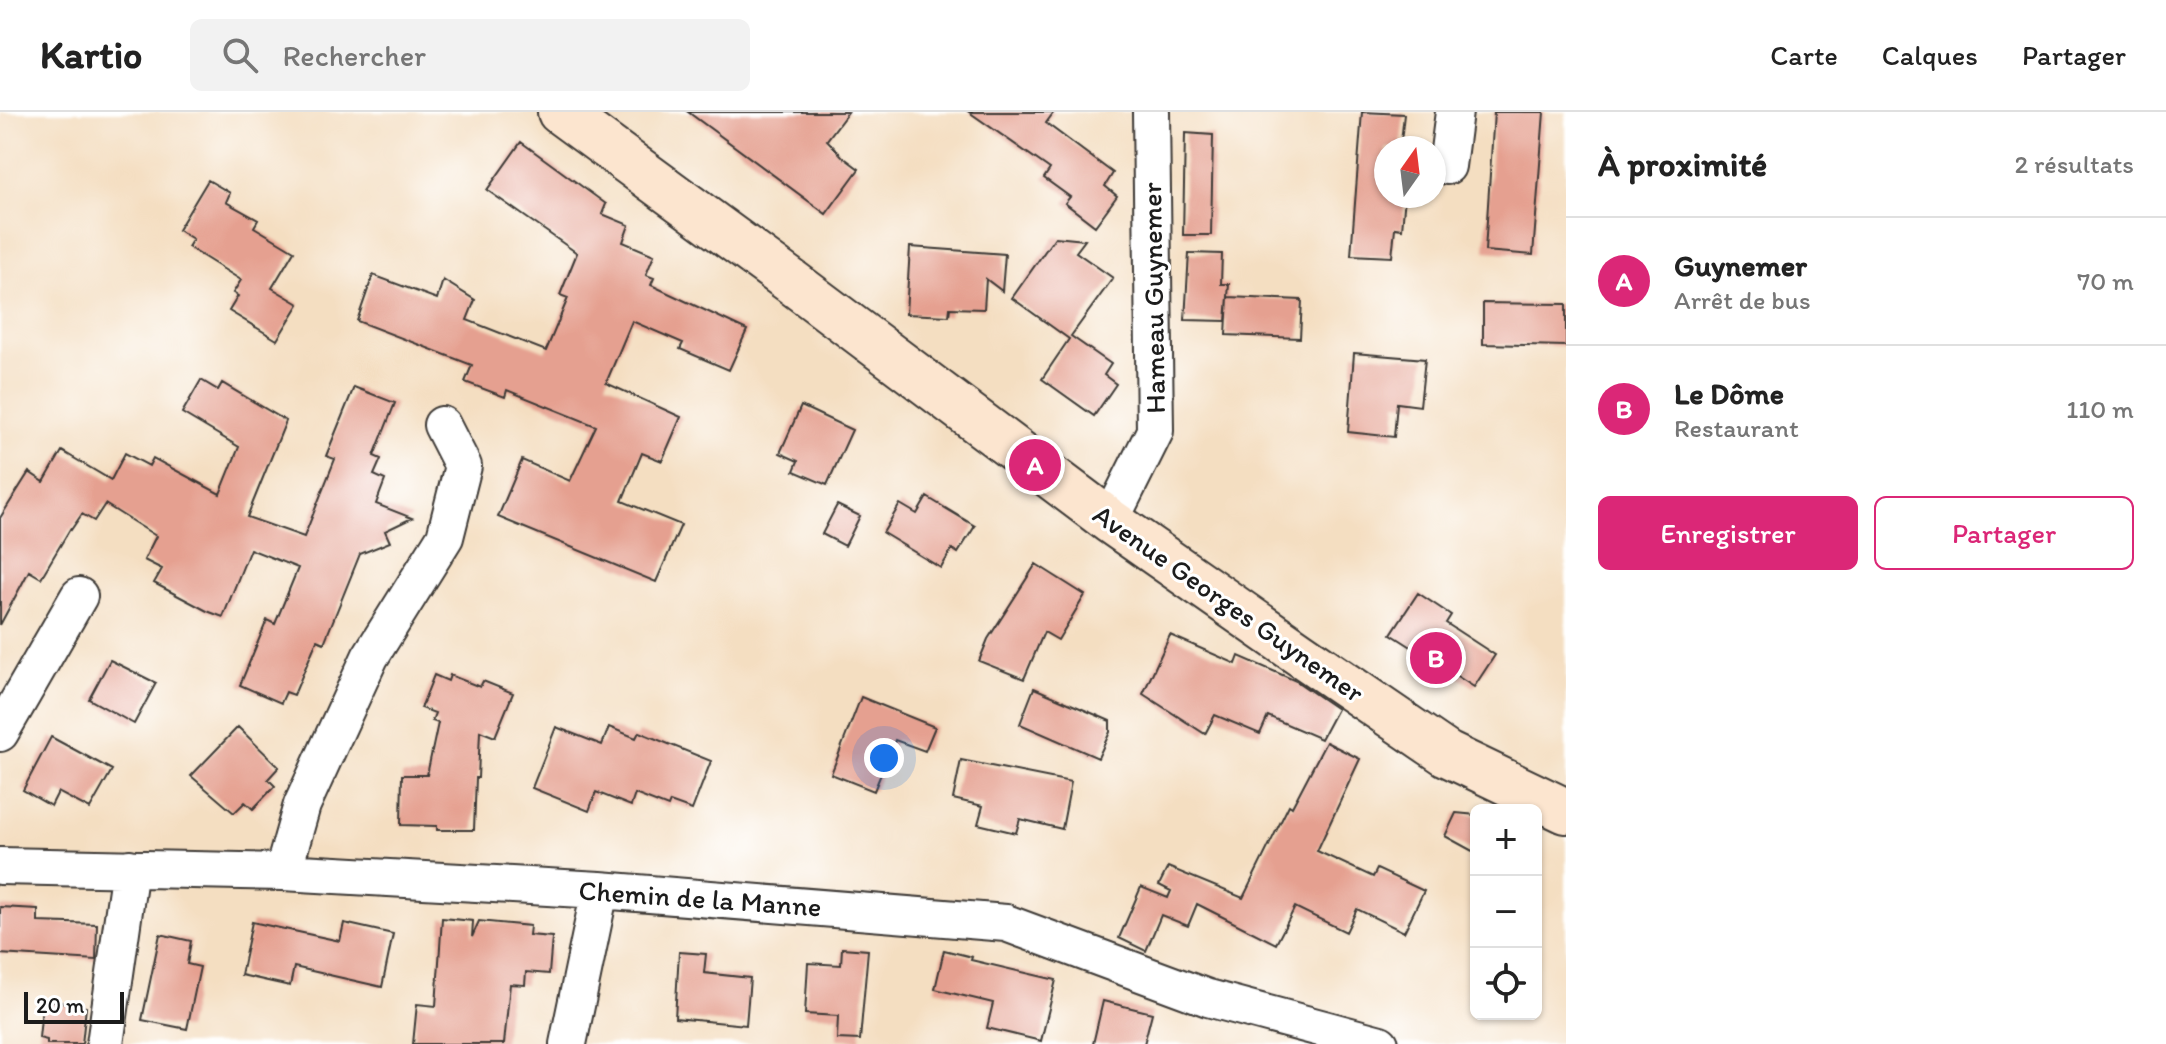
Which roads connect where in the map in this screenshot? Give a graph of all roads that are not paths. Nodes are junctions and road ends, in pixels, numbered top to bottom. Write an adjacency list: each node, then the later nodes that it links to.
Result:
1 (560, 112): 6 (main road, Avenue Georges Guynemer)
2 (1151, 112): 6 (street, Hameau Guynemer)
3 (1454, 112): 4 (street)
4 (1447, 166)
5 (442, 425): 12 (street)
6 (1110, 521): 9 (main road, Avenue Georges Guynemer)
7 (79, 596): 8 (street)
8 (0, 733)
9 (1566, 811)
10 (0, 866): 11 (street, Chemin de la Manne)
11 (130, 868): 12 (street, Chemin de la Manne); 14 (street)
12 (283, 872): 13 (street, Chemin de la Manne)
13 (600, 890): 15 (street); 16 (street, Chemin de la Manne)
14 (105, 1044)
15 (568, 1044)
16 (1380, 1044)

